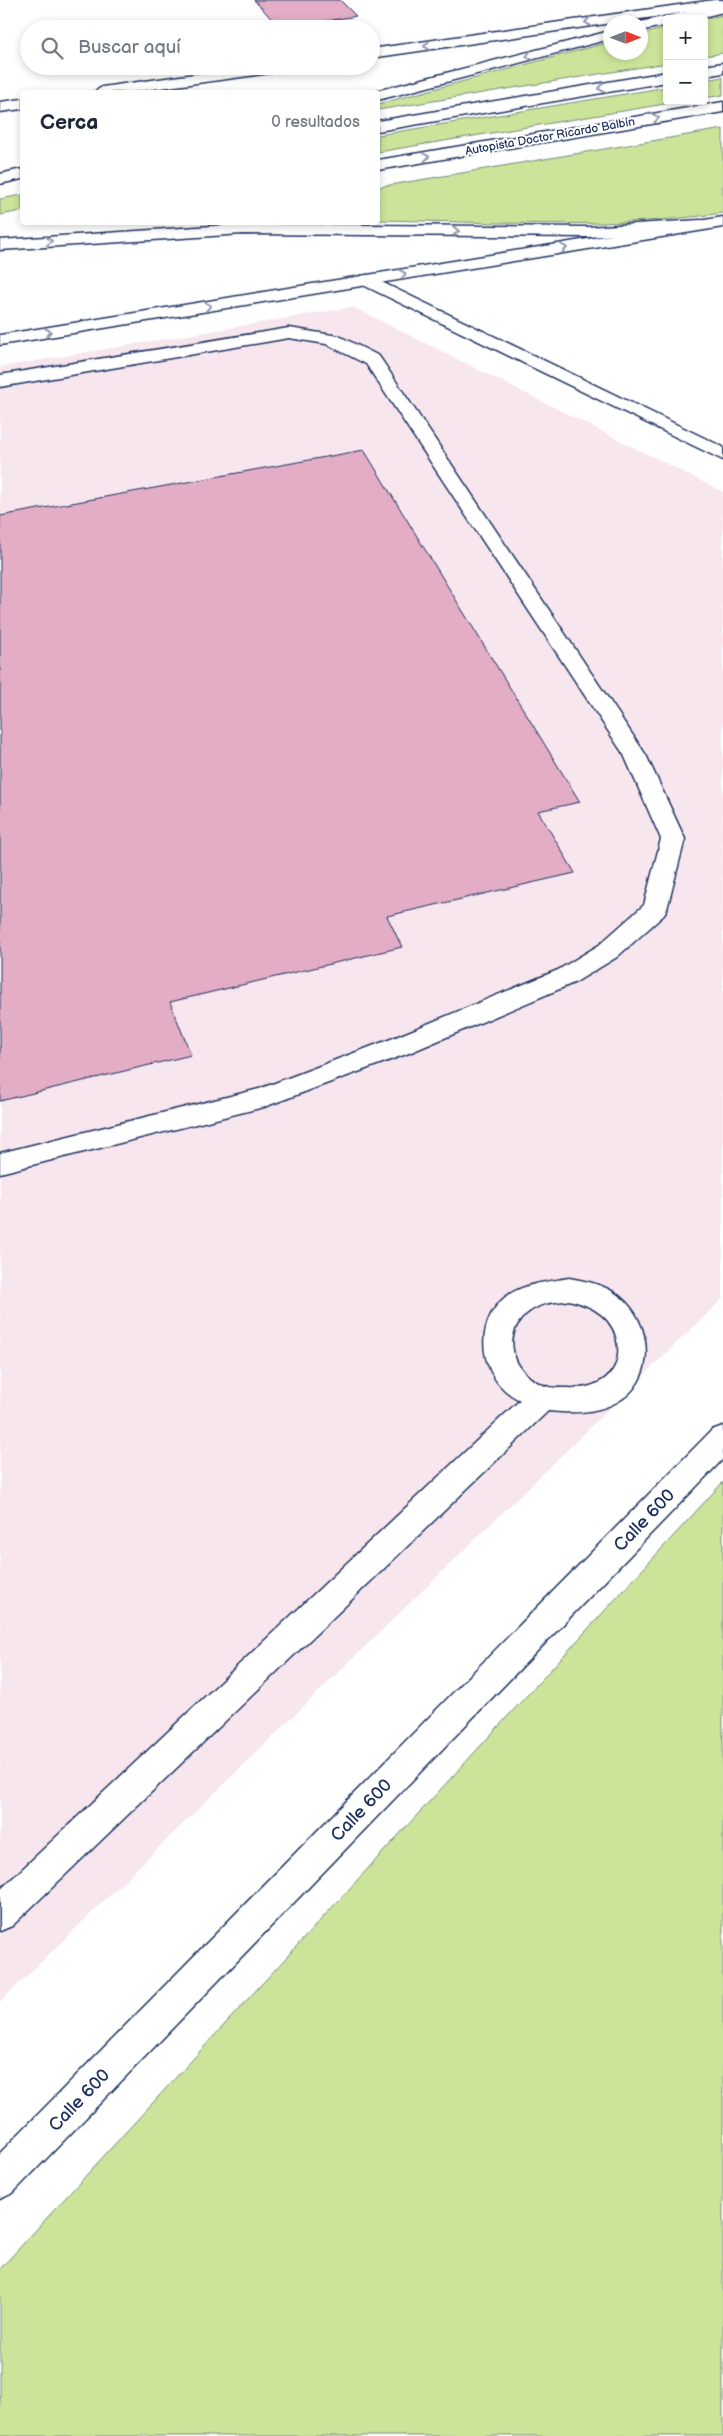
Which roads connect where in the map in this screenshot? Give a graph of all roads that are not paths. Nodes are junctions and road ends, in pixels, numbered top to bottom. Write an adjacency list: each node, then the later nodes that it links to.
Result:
1 (723, 3): 7 (main road, one-way to 7)
2 (723, 8): 3 (main road)
3 (692, 15)
4 (663, 21): 5 (main road)
5 (648, 25)
6 (603, 37): 13 (main road, one-way to 13)
7 (380, 53)
8 (723, 68): 9 (main road)
9 (708, 70)
10 (222, 75): 12 (main road)
11 (663, 78): 17 (main road, one-way to 17)
12 (116, 90)
13 (380, 94)
14 (20, 104): 15 (main road)
15 (2, 106)
16 (723, 106): 18 (main road, Autopista Doctor Ricardo Balbín, one-way to 16)
17 (380, 126)
18 (380, 165)
19 (20, 174): 20 (main road)
20 (0, 179)
21 (20, 186): 22 (main road)
22 (0, 190)
23 (723, 222): 24 (main road)
24 (700, 225): 25 (main road, one-way to 24); 26 (main road, one-way to 24)
25 (0, 245)
26 (367, 280): 27 (main road, one-way to 26); 29 (main road)
27 (0, 340)
28 (0, 381): 30 (main road)
29 (723, 454)
30 (0, 1163)
31 (542, 1398): 31 (main road); 33 (main road)
32 (723, 1439): 34 (main road, Calle 600)
33 (0, 1914)
34 (0, 2180)

